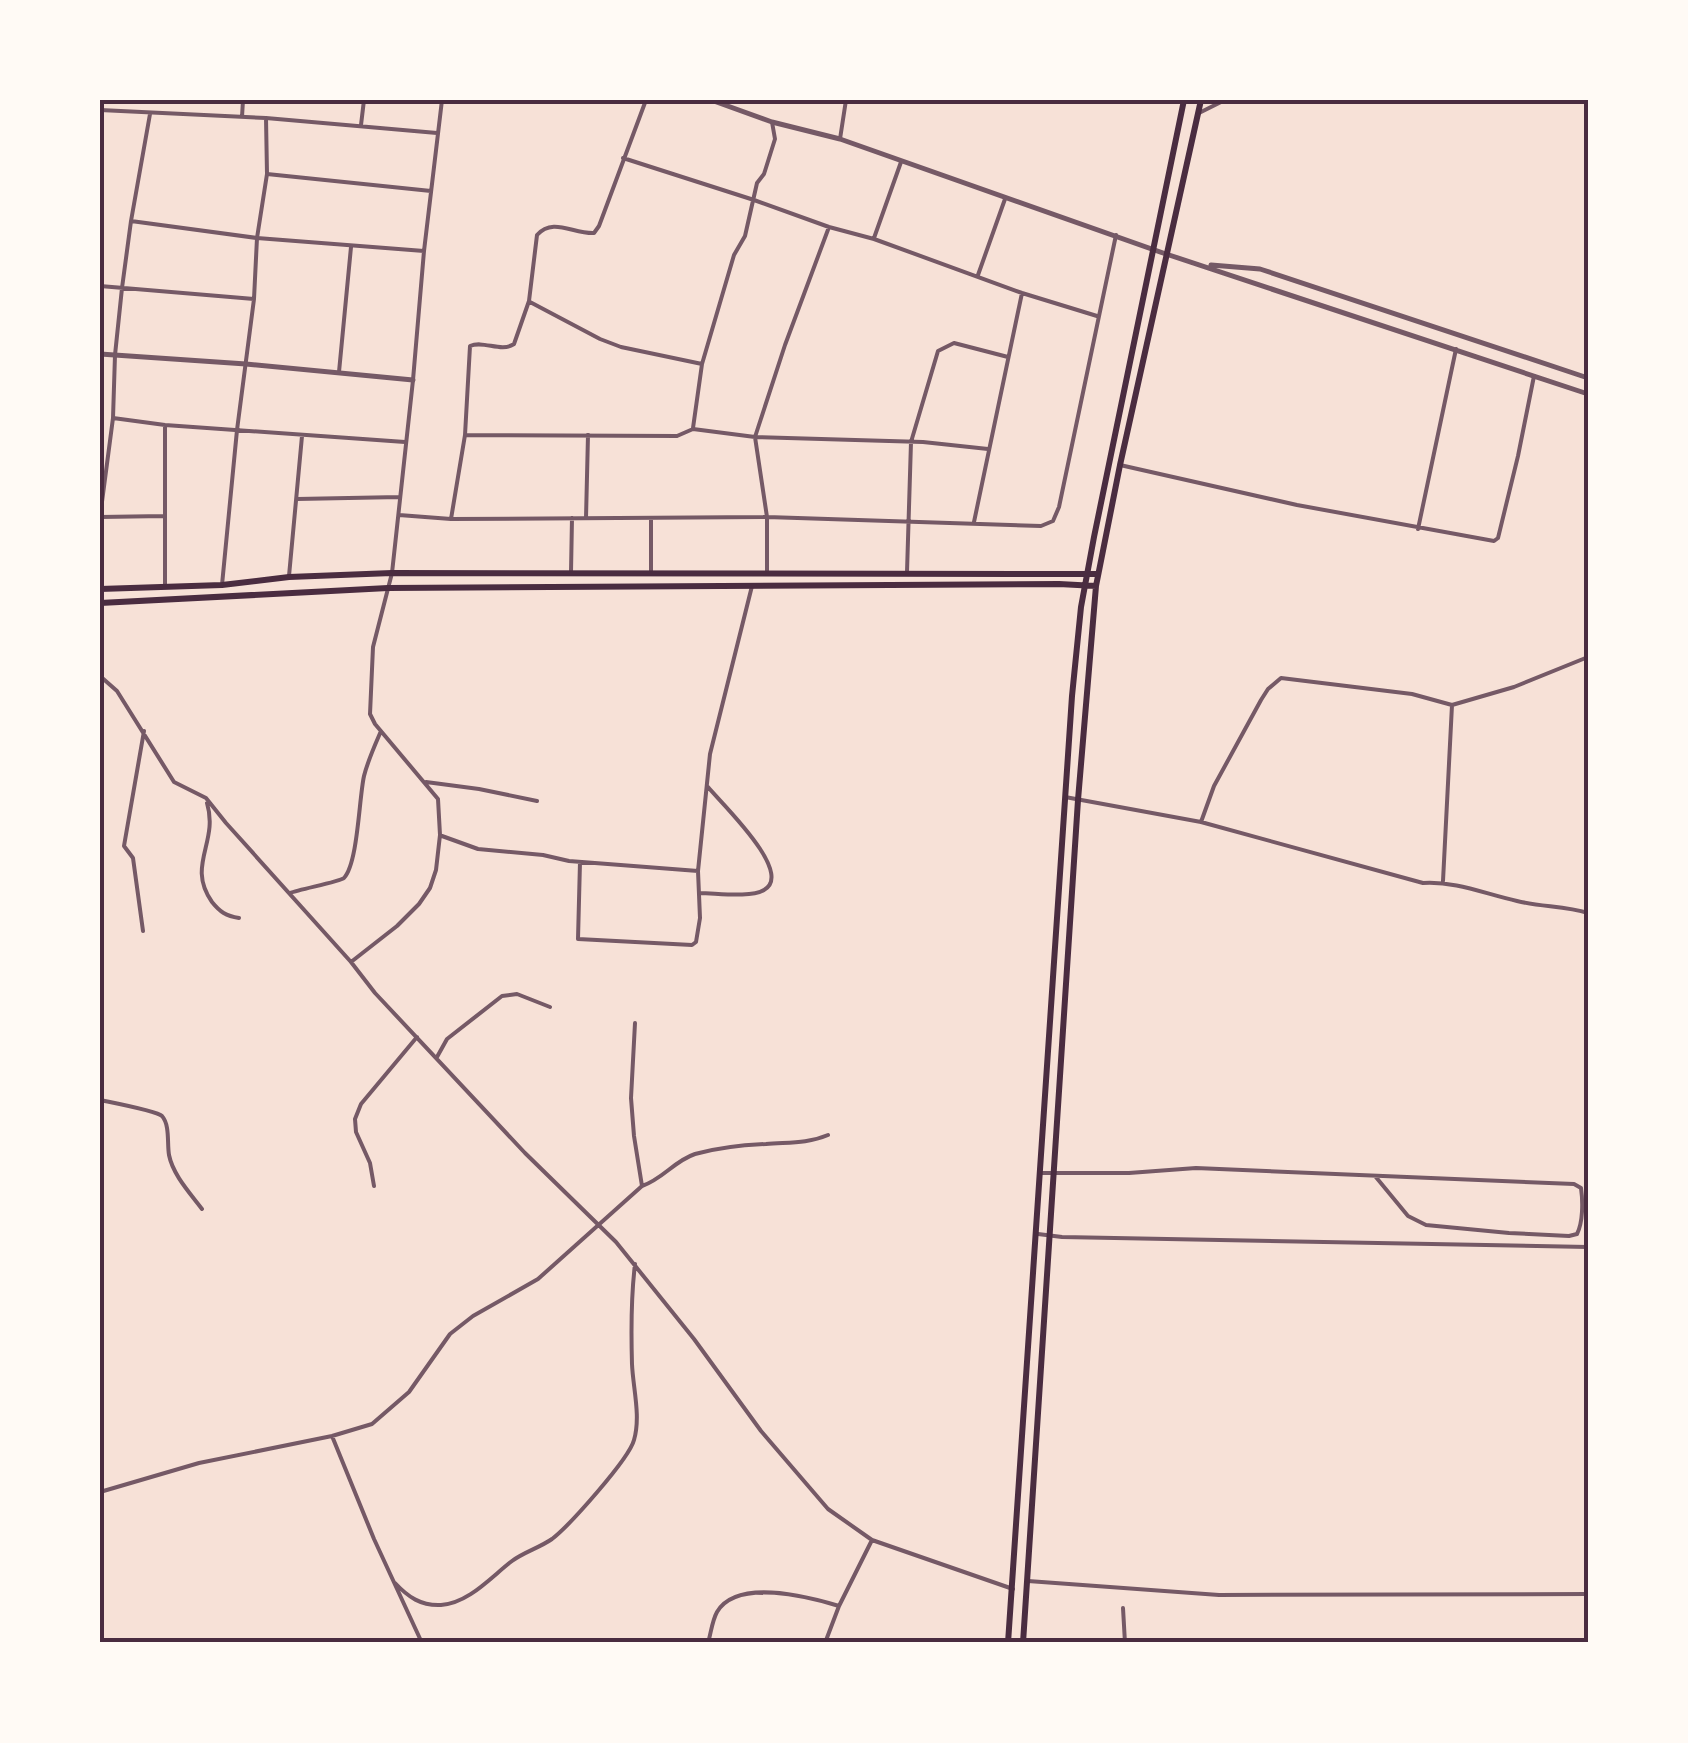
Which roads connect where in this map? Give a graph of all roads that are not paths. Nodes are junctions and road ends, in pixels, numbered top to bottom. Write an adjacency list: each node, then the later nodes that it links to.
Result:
1 (243, 100): 13 (street)
2 (364, 100): 16 (street)
3 (442, 100): 17 (street)
4 (646, 100): 19 (street)
5 (711, 100): 15 (street)
6 (846, 100): 18 (street)
7 (1184, 100): 31 (main road)
8 (1202, 100): 11 (main road)
9 (1226, 100): 11 (street)
10 (100, 110): 12 (street)
11 (1199, 112): 33 (main road)
12 (150, 114): 13 (street); 25 (street)
13 (242, 117): 14 (street)
14 (266, 118): 16 (street); 21 (street)
15 (772, 122): 18 (street); 24 (street)
16 (361, 127): 17 (street)
17 (438, 133): 22 (street)
18 (840, 139): 20 (street)
19 (623, 158): 24 (street); 40 (street)
20 (901, 162): 23 (street); 29 (street)
21 (266, 174): 22 (street); 28 (street)
22 (432, 191): 32 (street)
23 (1004, 199): 27 (street); 35 (street)
24 (754, 200): 26 (street); 47 (street)
25 (131, 221): 28 (street); 37 (street)
26 (829, 227): 29 (street); 60 (street)
27 (1116, 235): 31 (street); 41 (street)
28 (257, 238): 30 (street); 39 (street)
29 (874, 239): 35 (street)
30 (351, 246): 32 (street); 48 (street)
31 (1153, 249): 33 (street); 84 (main road)
32 (424, 251): 51 (street)
33 (1166, 254): 34 (street); 65 (main road)
34 (1203, 265): 42 (street); 50 (street)
35 (977, 275): 38 (street)
36 (100, 286): 37 (street)
37 (122, 288): 39 (street); 44 (street)
38 (1022, 292): 41 (street); 45 (street)
39 (254, 299): 46 (street)
40 (529, 301): 47 (street); 57 (street)
41 (1098, 316): 77 (street)
42 (1456, 349): 49 (street); 78 (street)
43 (100, 354): 44 (street)
44 (115, 355): 46 (street); 53 (street)
45 (1008, 357): 62 (street); 63 (street)
46 (246, 364): 48 (street); 56 (street)
47 (702, 364): 55 (street)
48 (339, 372): 51 (street)
49 (1534, 376): 52 (street); 78 (street)
50 (1588, 378)
51 (413, 380): 61 (street)
52 (1588, 394)
53 (113, 418): 54 (street); 64 (street)
54 (164, 425): 56 (street); 69 (street)
55 (693, 429): 58 (street); 60 (street)
56 (237, 430): 59 (street); 87 (street)
57 (465, 435): 58 (street); 75 (street)
58 (588, 435): 73 (street)
59 (302, 436): 61 (street); 67 (street)
60 (755, 437): 62 (street); 70 (street)
61 (405, 442): 66 (street)
62 (911, 442): 63 (street); 76 (street)
63 (988, 448): 77 (street)
64 (103, 461): 71 (street)
65 (1120, 465): 78 (street); 85 (main road)
66 (400, 498): 67 (street); 68 (street)
67 (297, 499): 86 (street)
68 (399, 514): 75 (street); 81 (street)
69 (164, 516): 71 (street); 91 (street)
70 (767, 516): 74 (street); 76 (street); 83 (street)
71 (100, 517)
72 (572, 518): 73 (street); 75 (street); 79 (street)
73 (586, 518): 74 (street)
74 (651, 518): 82 (street)
75 (451, 519)
76 (908, 520): 77 (street); 80 (street)
77 (974, 522)
78 (1418, 529)
79 (571, 572): 81 (main road); 82 (main road)
80 (907, 572): 83 (main road); 84 (main road)
81 (392, 573): 86 (main road); 92 (street)
82 (650, 573): 83 (main road)
83 (767, 573)
84 (1087, 573): 85 (main road); 88 (main road)
85 (1098, 574): 90 (main road)
86 (289, 577): 87 (main road)
87 (222, 585): 91 (main road)
88 (1085, 585): 89 (main road); 90 (main road); 102 (main road)
89 (752, 586): 92 (main road); 101 (street)
90 (1096, 586): 104 (main road)
91 (164, 587): 93 (main road)
92 (388, 588): 94 (main road); 99 (street)
93 (100, 589)
94 (100, 603)
95 (1588, 657): 97 (street)
96 (100, 676): 98 (street)
97 (1452, 705): 106 (street); 110 (street)
98 (144, 731): 103 (street); 115 (street)
99 (381, 731): 100 (street); 111 (street)
100 (426, 782): 105 (street); 107 (street)
101 (708, 787): 109 (street); 112 (street)
102 (1065, 797): 104 (street); 123 (main road)
103 (206, 798): 111 (street); 114 (street)
104 (1078, 800): 106 (street); 124 (main road)
105 (537, 801)
106 (1201, 822): 110 (street)
107 (440, 835): 108 (street); 116 (street)
108 (580, 862): 109 (street); 112 (street)
109 (698, 871): 112 (street)
110 (1443, 882): 113 (street)
111 (290, 893): 116 (street)
112 (700, 893)
113 (1588, 913)
114 (238, 918)
115 (143, 931)
116 (352, 962): 119 (street)
117 (550, 1007): 120 (street)
118 (635, 1023): 127 (street)
119 (417, 1037): 120 (street); 126 (street)
120 (437, 1057): 129 (street)
121 (100, 1100): 128 (street)
122 (828, 1135): 127 (street)
123 (1040, 1173): 124 (street); 130 (main road)
124 (1053, 1174): 125 (street); 131 (main road)
125 (1375, 1176): 125 (street)
126 (374, 1186)
127 (642, 1186): 129 (street)
128 (202, 1209)
129 (600, 1226): 133 (street); 134 (street)
130 (1036, 1234): 131 (street); 139 (main road)
131 (1049, 1236): 132 (street); 137 (main road)
132 (1588, 1247)
133 (634, 1264): 136 (street); 138 (street)
134 (332, 1436): 135 (street); 138 (street)
135 (100, 1492)
136 (872, 1540): 139 (street); 141 (street)
137 (1028, 1580): 140 (street); 147 (main road)
138 (395, 1583): 143 (street)
139 (1013, 1588): 146 (main road)
140 (1588, 1594)
141 (839, 1606): 144 (street); 145 (street)
142 (1123, 1608): 148 (street)
143 (422, 1643)
144 (708, 1643)
145 (825, 1643)
146 (1008, 1643)
147 (1023, 1643)
148 (1125, 1643)

